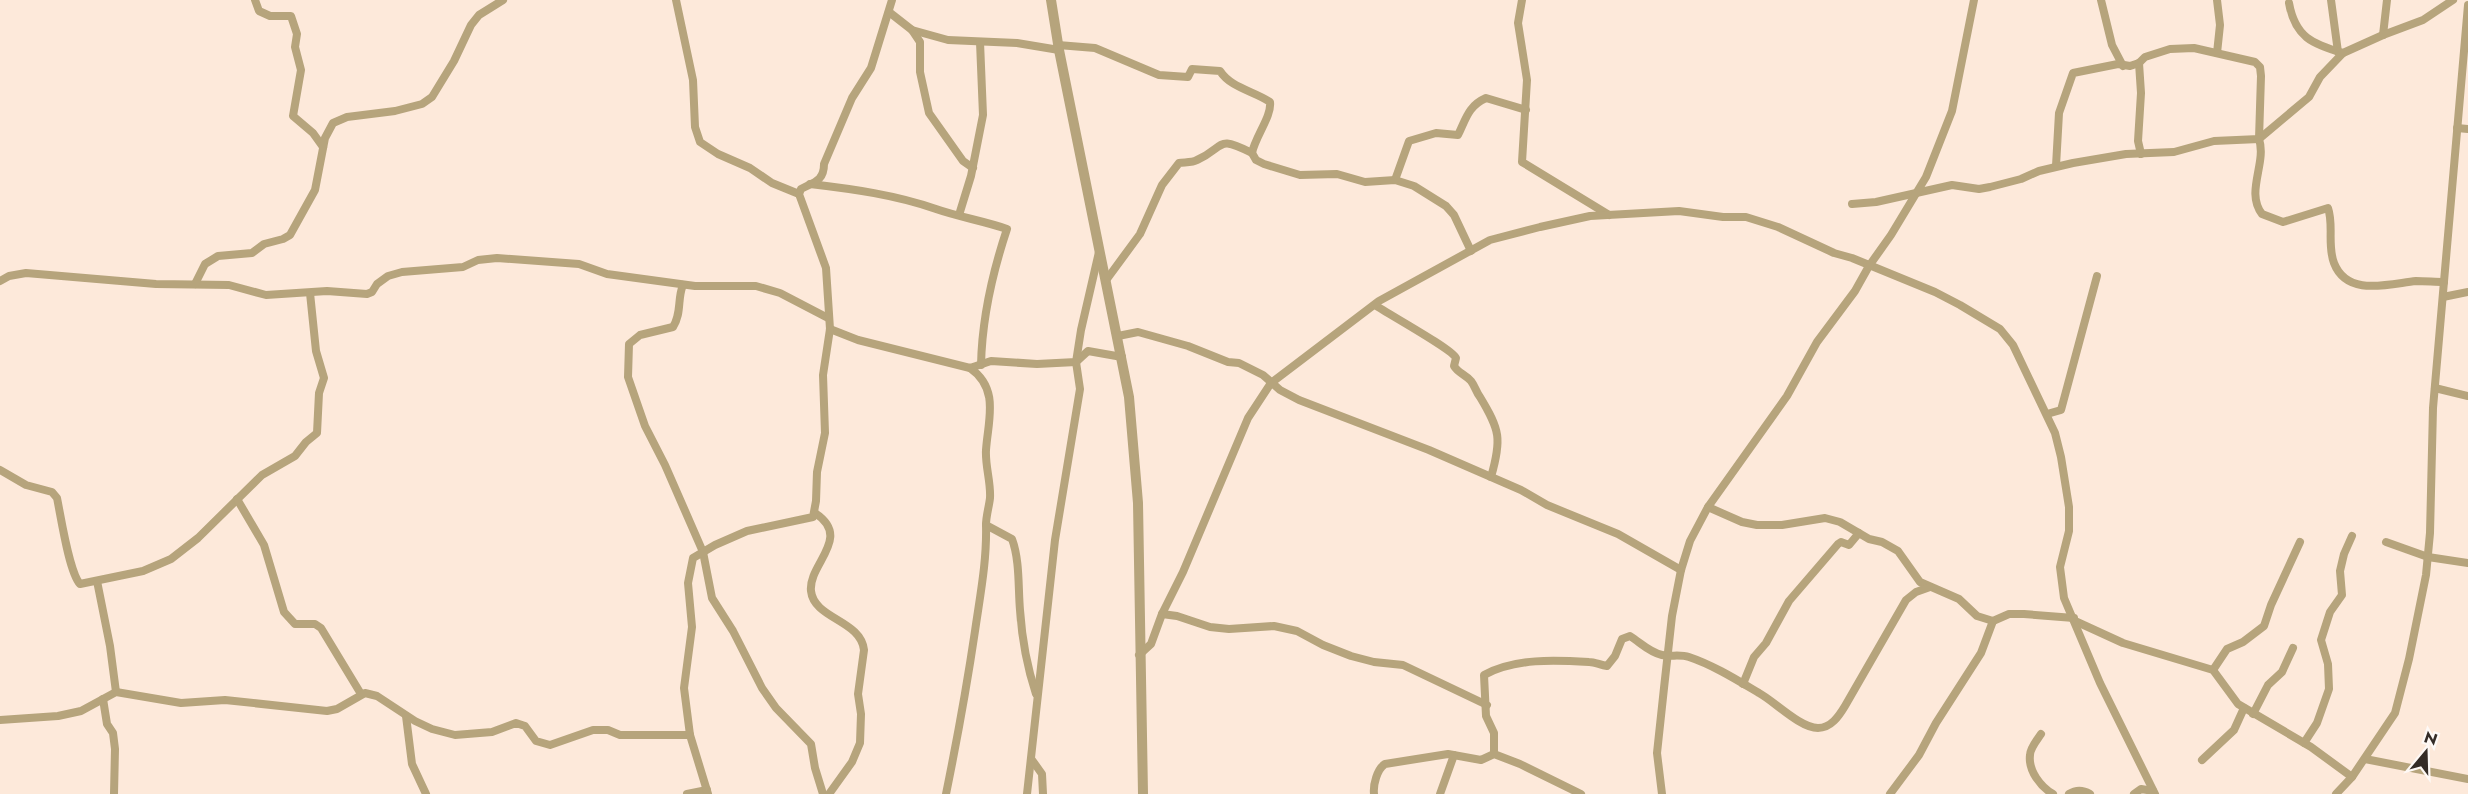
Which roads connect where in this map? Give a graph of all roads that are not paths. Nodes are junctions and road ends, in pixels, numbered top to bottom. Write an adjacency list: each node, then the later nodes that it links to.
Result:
1 (255, 0): 28 (street)
2 (503, 0): 28 (street)
3 (676, 0): 35 (street)
4 (892, 0): 15 (street)
5 (1051, 0): 19 (street)
6 (1521, 0): 24 (street)
7 (1974, 0): 36 (street)
8 (2101, 0): 23 (street)
9 (2217, 0): 20 (street)
10 (2331, 0): 21 (street)
11 (2387, 0): 17 (street)
12 (2453, 0): 17 (street)
13 (2289, 3): 21 (street)
14 (2468, 5): 25 (street)
15 (889, 12): 16 (street); 34 (street)
16 (912, 30): 18 (street); 32 (street)
17 (2383, 35): 21 (street)
18 (980, 42): 19 (street); 32 (street)
19 (1059, 48): 29 (street); 40 (street)
20 (2217, 53): 22 (street); 27 (street)
21 (2340, 53): 27 (street)
22 (2139, 63): 23 (street); 30 (street)
23 (2123, 66): 31 (street)
24 (1526, 110): 33 (street); 39 (street)
25 (2457, 128): 26 (street); 46 (street)
26 (2468, 129)
27 (2259, 139): 30 (street); 46 (street)
28 (323, 147): 47 (street)
29 (1252, 153): 33 (street); 44 (street)
30 (2141, 154): 31 (street)
31 (2056, 166): 36 (street)
32 (973, 168): 38 (street)
33 (1395, 180): 41 (street)
34 (810, 184): 35 (street); 38 (street)
35 (799, 194): 53 (street)
36 (1916, 194): 37 (street); 42 (street)
37 (1852, 204)
38 (959, 215): 58 (street)
39 (1609, 215): 41 (street); 42 (street)
40 (1100, 246): 44 (street); 57 (street)
41 (1471, 251): 52 (street)
42 (1869, 266): 63 (street); 67 (street)
43 (2097, 276): 63 (street)
44 (1107, 279): 55 (street)
45 (0, 281): 47 (street)
46 (2444, 282): 51 (street)
47 (195, 284): 50 (street)
48 (683, 285): 50 (street); 53 (street); 74 (street)
49 (2468, 292): 51 (street)
50 (310, 293): 66 (street)
51 (2443, 297): 61 (street)
52 (1375, 305): 60 (street); 65 (street)
53 (828, 318): 54 (street)
54 (830, 329): 59 (street); 68 (street)
55 (1118, 336): 56 (street); 60 (street)
56 (1122, 357): 57 (street); 84 (street)
57 (1076, 362): 58 (street); 91 (street)
58 (981, 364): 59 (street)
59 (970, 368): 69 (street)
60 (1271, 383): 65 (street); 80 (street)
61 (2435, 388): 62 (street); 75 (street)
62 (2468, 396)
63 (2047, 414): 81 (street)
64 (0, 470): 78 (street)
65 (1491, 477): 77 (street)
66 (237, 499): 78 (street); 89 (street)
67 (1708, 507): 70 (street); 77 (street)
68 (814, 513): 74 (street); 114 (street)
69 (986, 525): 91 (street); 115 (street)
70 (1859, 533): 79 (street); 87 (street)
71 (2352, 536): 99 (street)
72 (2386, 542): 75 (street)
73 (2300, 543): 86 (street)
74 (703, 552): 98 (street); 113 (street)
75 (2428, 557): 76 (street); 102 (street)
76 (2468, 563)
77 (1681, 570): 85 (street)
78 (97, 581): 88 (street)
79 (1930, 587): 82 (street); 87 (street)
80 (1162, 614): 84 (street); 92 (street)
81 (2074, 620): 82 (street); 86 (street); 109 (street)
82 (1993, 621): 123 (street)
83 (2293, 648): 94 (street)
84 (1139, 655): 118 (street)
85 (1668, 655): 87 (street); 92 (street); 122 (street)
86 (2213, 670): 93 (street)
87 (1743, 684)
88 (116, 692): 89 (street); 90 (street)
89 (362, 694): 95 (street)
90 (103, 699): 96 (street); 110 (street)
91 (1037, 699): 103 (street)
92 (1487, 705): 100 (street)
93 (2244, 708): 94 (street); 104 (street)
94 (2253, 714): 99 (street)
95 (406, 716): 98 (street); 111 (street)
96 (0, 720)
97 (2041, 734): 107 (street)
98 (690, 735): 108 (street)
99 (2304, 743): 105 (street)
100 (1494, 754): 101 (street); 121 (street)
101 (1454, 755): 119 (street); 120 (street)
102 (2365, 759): 105 (street); 106 (street)
103 (1032, 760): 116 (street); 117 (street)
104 (2202, 760)
105 (2352, 777): 128 (street)
106 (2468, 779)
107 (2041, 791): 124 (street)
108 (707, 792): 112 (street)
109 (2154, 792): 127 (street)
110 (114, 794)
111 (426, 794)
112 (687, 794)
113 (823, 794)
114 (829, 794)
115 (946, 794)
116 (1027, 794)
117 (1043, 794)
118 (1143, 794)
119 (1374, 794)
120 (1440, 794)
121 (1581, 794)
122 (1662, 794)
123 (1890, 794)
124 (2053, 794)
125 (2069, 794): 126 (street)
126 (2090, 794)
127 (2134, 794)
128 (2336, 794)

